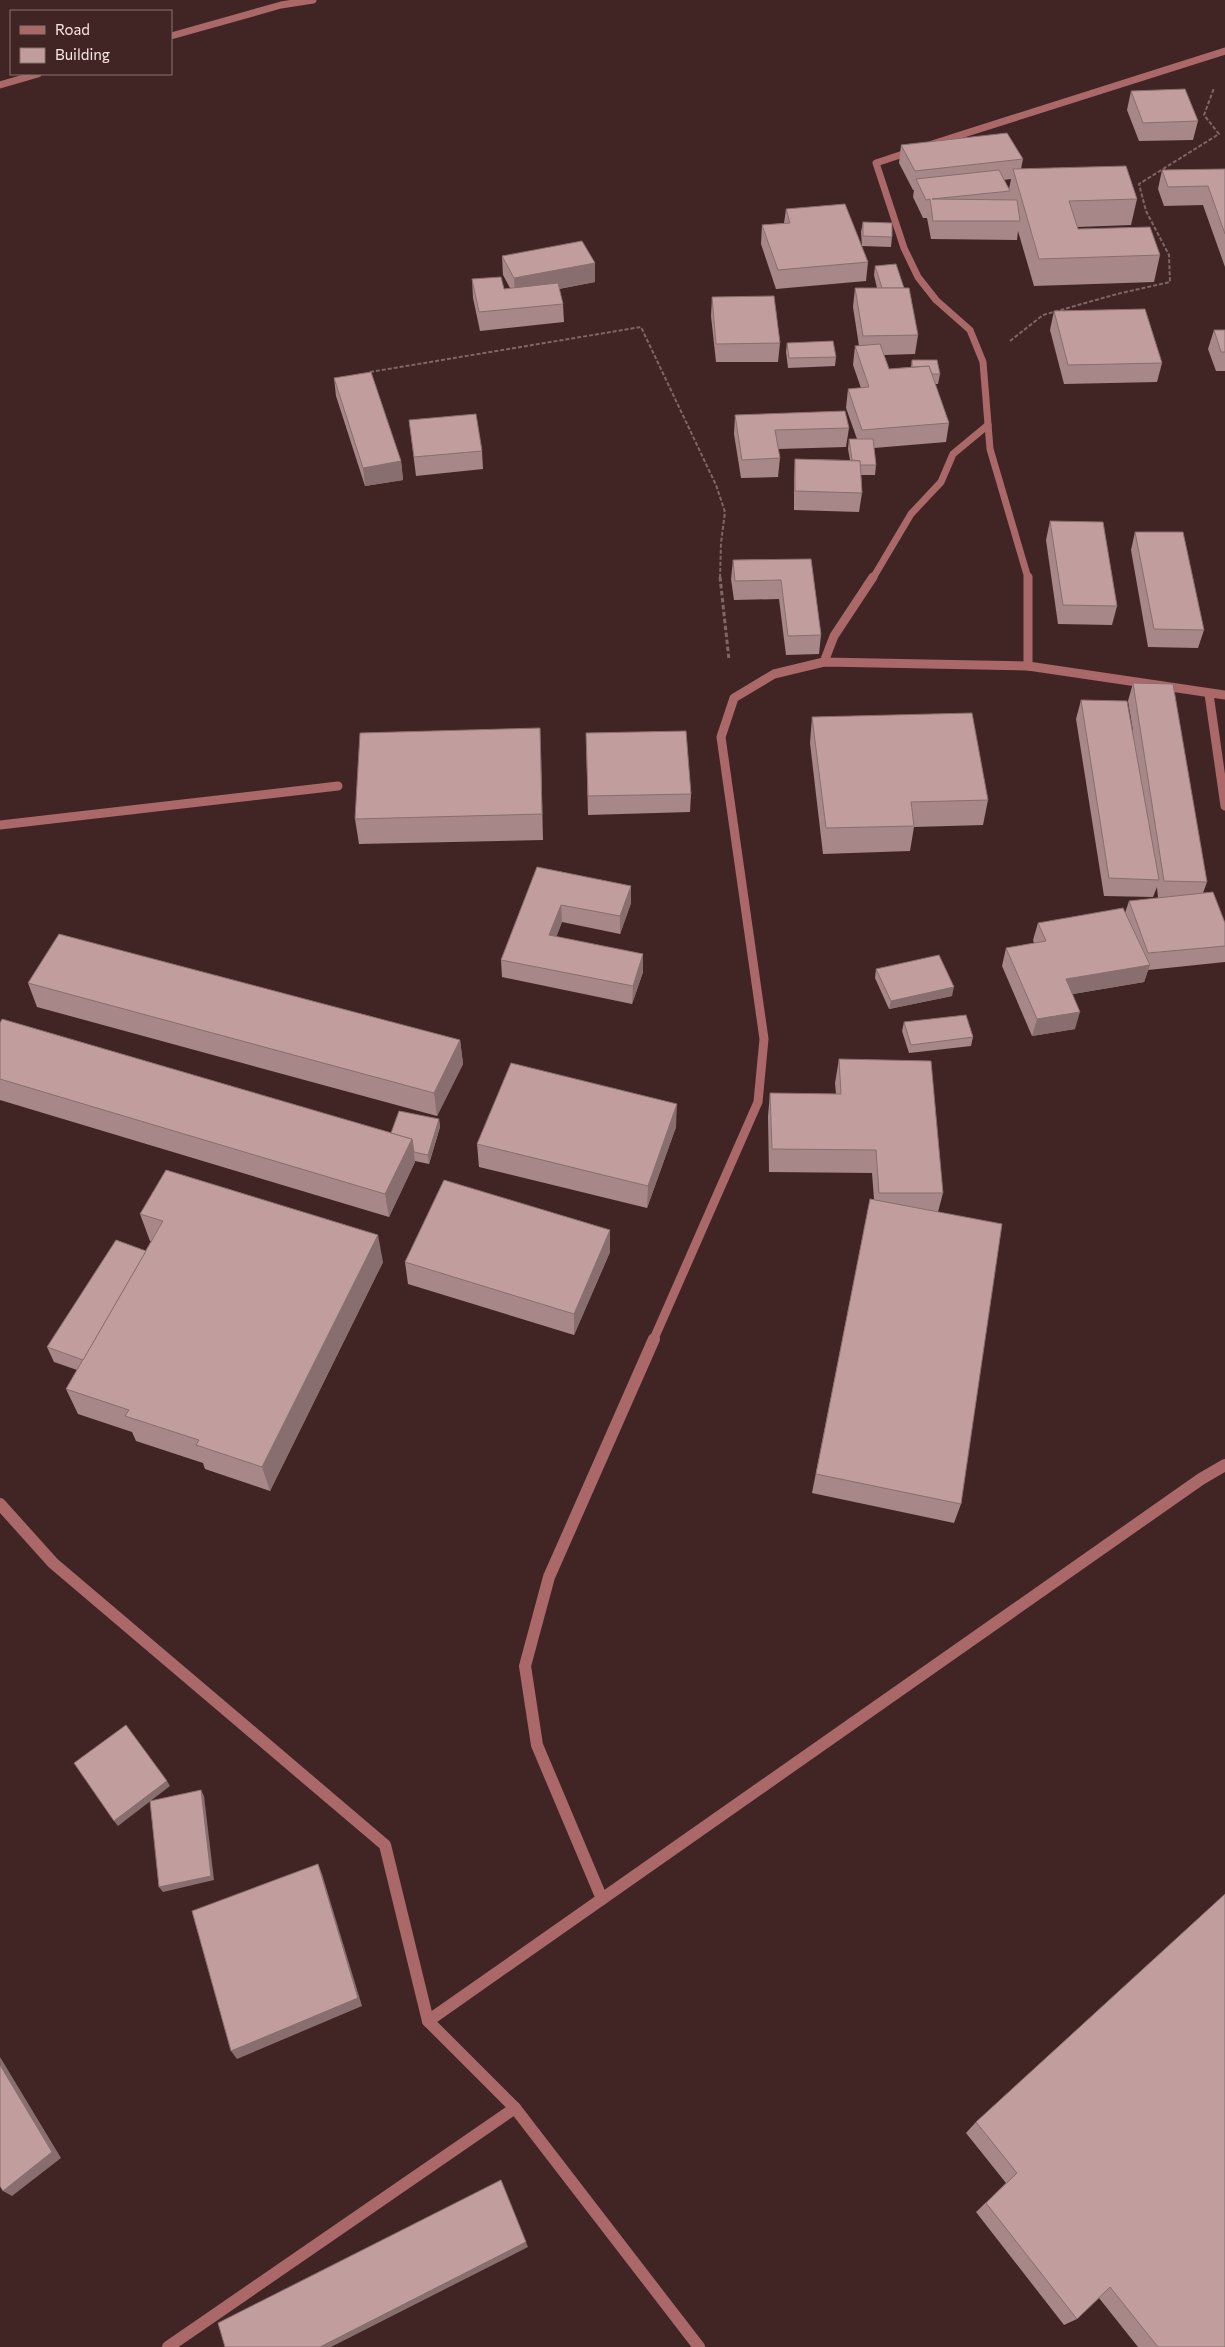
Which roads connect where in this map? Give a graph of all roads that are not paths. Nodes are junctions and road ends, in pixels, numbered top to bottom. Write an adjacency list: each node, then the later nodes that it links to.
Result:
1 (313, 0): 2 (street)
2 (172, 36)
3 (1225, 51): 6 (street)
4 (34, 75): 5 (street)
5 (0, 84)
6 (988, 425): 7 (street); 8 (street)
7 (824, 662): 8 (street); 16 (street)
8 (1028, 666): 9 (street)
9 (1208, 694): 10 (street); 12 (street)
10 (1225, 695)
11 (338, 786): 13 (street)
12 (1225, 806)
13 (0, 826)
14 (1225, 1465): 16 (street)
15 (0, 1504): 17 (street)
16 (602, 1899): 17 (street)
17 (428, 2021): 18 (street)
18 (516, 2108): 19 (street); 20 (street)
19 (168, 2347)
20 (699, 2347)

